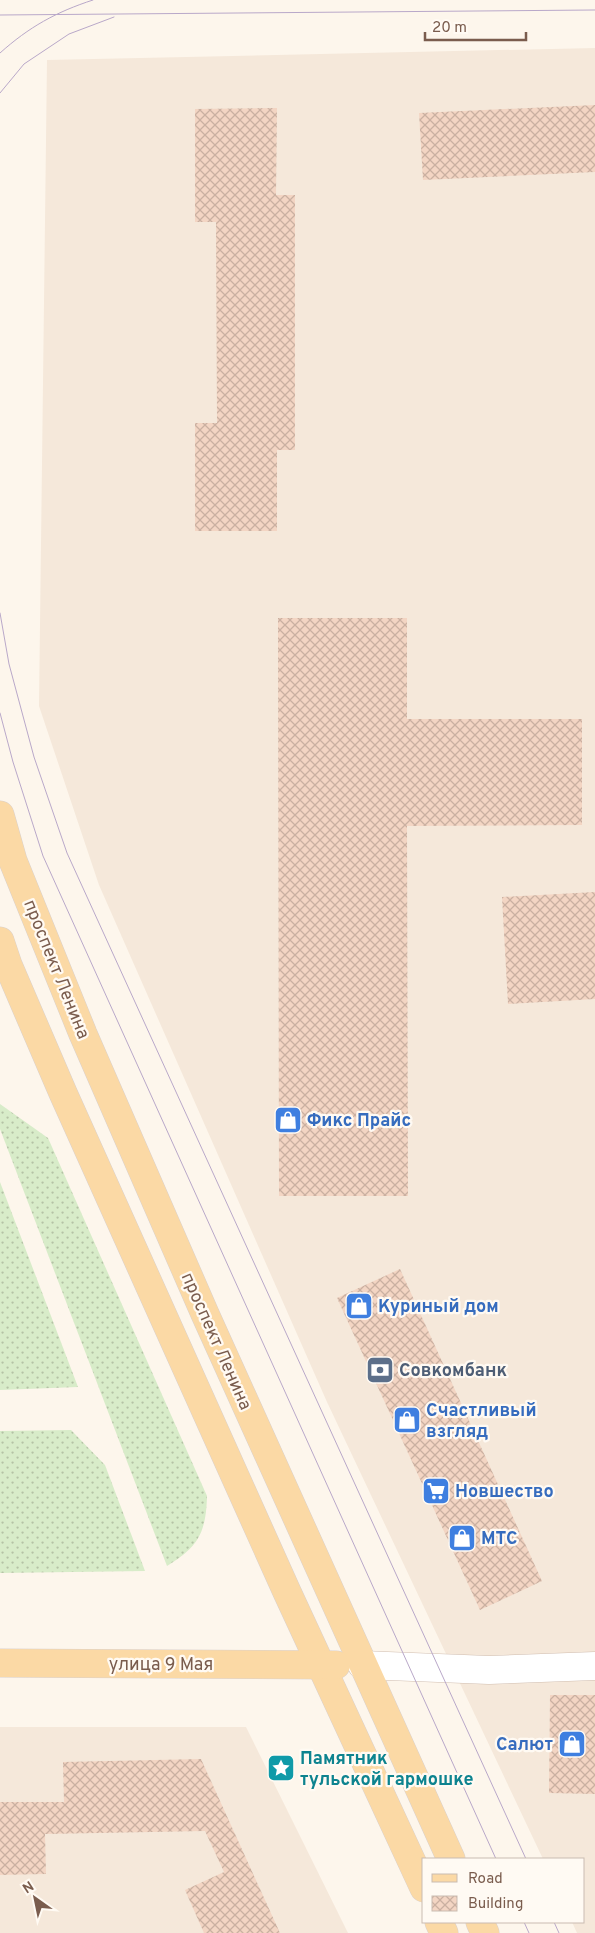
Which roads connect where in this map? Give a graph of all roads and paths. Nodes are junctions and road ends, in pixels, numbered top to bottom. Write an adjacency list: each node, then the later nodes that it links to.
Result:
1 (0, 815): 5 (main road, проспект Ленина)
2 (0, 941): 4 (main road)
3 (0, 1663): 4 (main road, улица 9 Мая)
4 (321, 1665): 5 (main road, улица 9 Мая); 8 (main road)
5 (362, 1665): 6 (street); 7 (main road, проспект Ленина)
6 (595, 1666)
7 (451, 1858)
8 (422, 1884)

